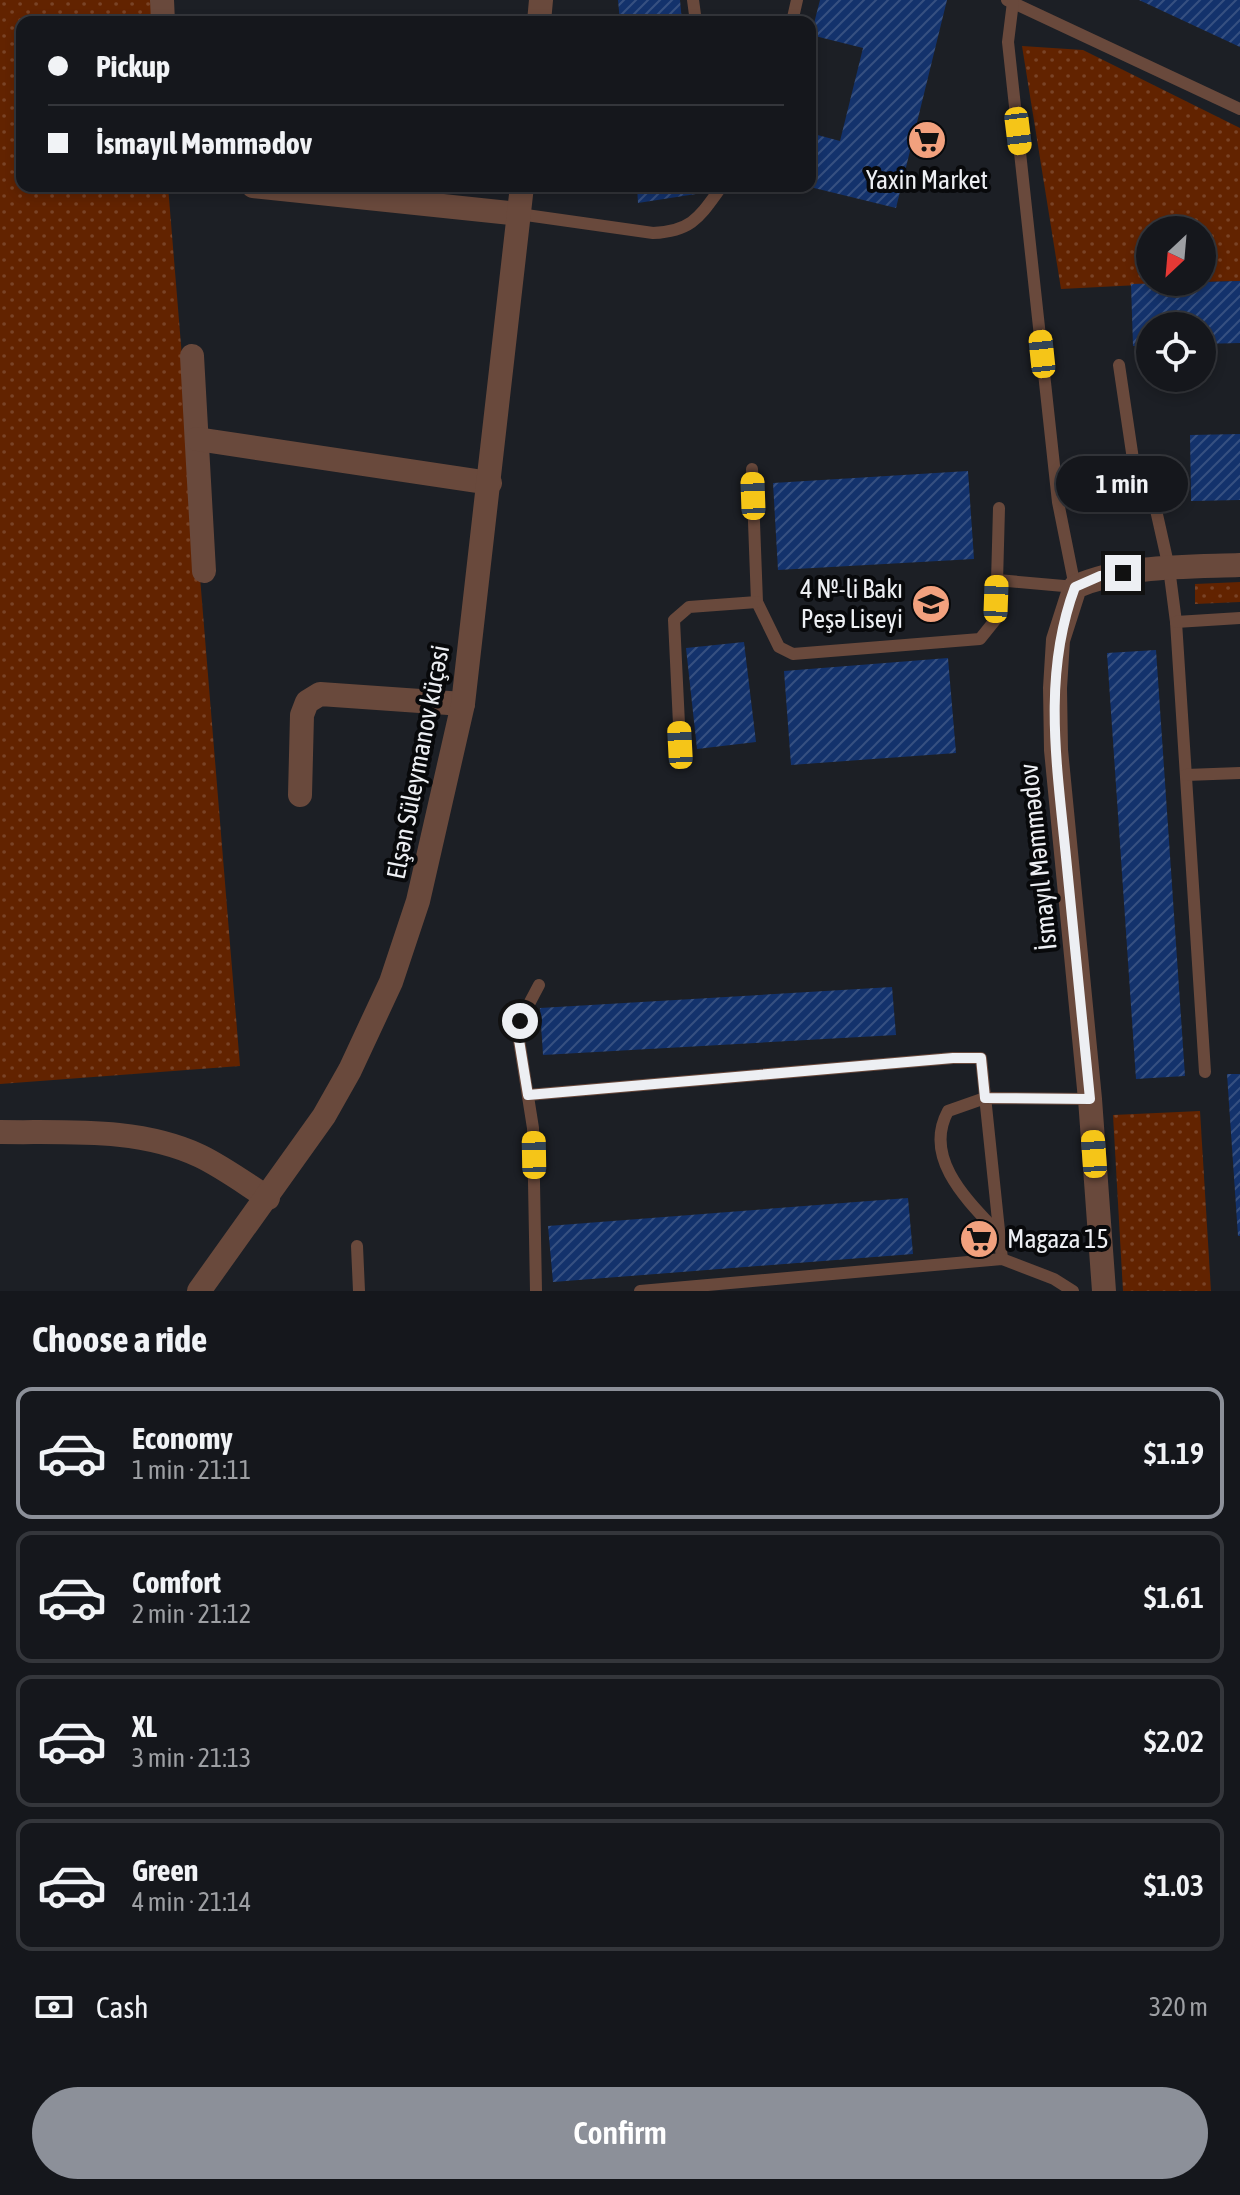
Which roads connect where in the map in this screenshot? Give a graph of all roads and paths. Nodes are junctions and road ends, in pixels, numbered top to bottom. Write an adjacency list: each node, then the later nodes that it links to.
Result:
1 (1010, 1): 2 (lane); 17 (lane)
2 (1240, 109)
3 (310, 192): 6 (street)
4 (521, 192): 6 (street, Elşən Süleymanov küçəsi)
5 (717, 192): 6 (lane)
6 (519, 214): 11 (street, Elşən Süleymanov küçəsi)
7 (192, 356): 9 (street)
8 (1119, 365): 14 (lane)
9 (197, 439): 11 (street); 15 (street)
10 (752, 469): 18 (lane)
11 (490, 483): 21 (street, Elşən Süleymanov küçəsi)
12 (999, 508): 16 (lane)
13 (1240, 565): 14 (street)
14 (1169, 568): 17 (street); 20 (lane)
15 (204, 571)
16 (997, 580): 17 (lane); 18 (lane)
17 (1075, 587): 30 (street, İsmayıl Məmmədov)
18 (757, 602): 22 (lane)
19 (1240, 618): 20 (lane)
20 (1176, 622): 24 (lane)
21 (463, 704): 25 (street); 32 (street, Elşən Süleymanov küçəsi)
22 (680, 745)
23 (1240, 773): 24 (lane)
24 (1186, 775): 27 (lane)
25 (300, 795)
26 (539, 985): 28 (lane)
27 (1205, 1072)
28 (528, 1095): 29 (lane); 38 (lane)
29 (985, 1098): 30 (lane); 33 (lane); 33 (lane)
30 (1090, 1099): 41 (street, İsmayıl Məmmədov)
31 (0, 1132): 32 (street)
32 (268, 1198): 36 (street, Elşən Süleymanov küçəsi)
33 (1000, 1235): 35 (lane)
34 (357, 1246): 37 (lane)
35 (1002, 1259): 39 (lane); 40 (lane)
36 (199, 1291)
37 (359, 1291)
38 (536, 1291)
39 (640, 1291)
40 (1073, 1291)
41 (1104, 1291)

